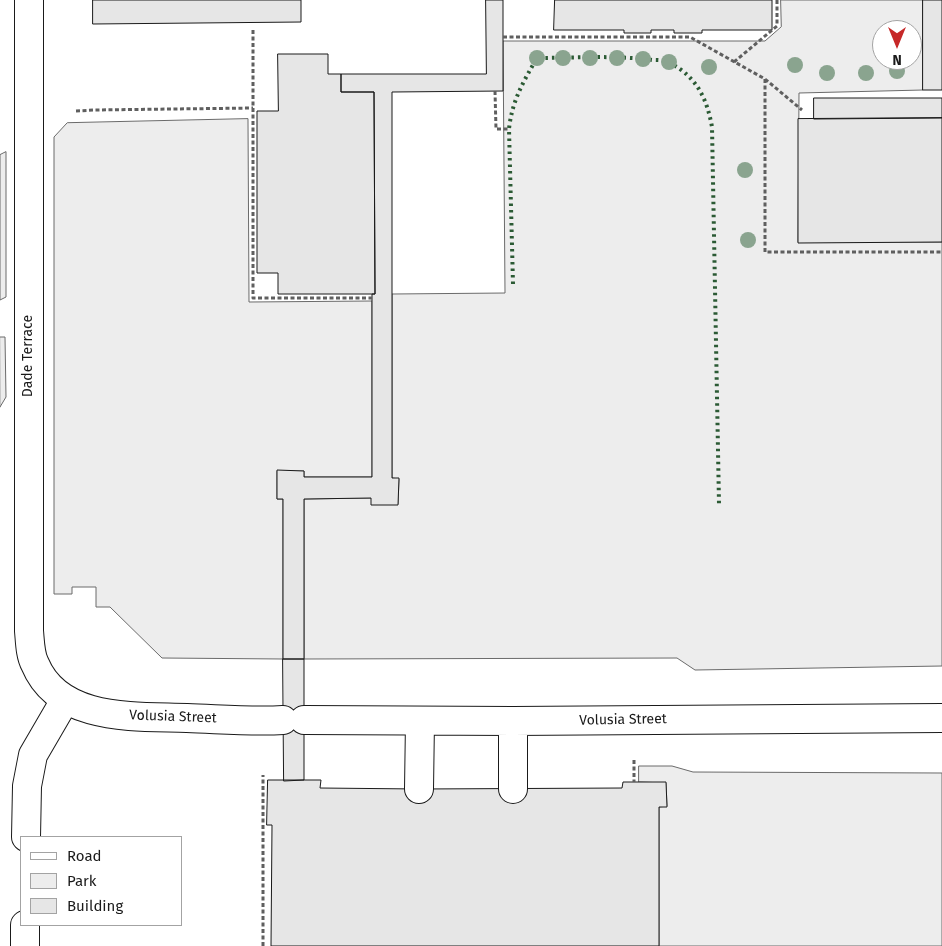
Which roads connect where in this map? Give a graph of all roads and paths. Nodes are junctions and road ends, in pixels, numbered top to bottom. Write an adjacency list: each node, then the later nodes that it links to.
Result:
1 (28, 0): 14 (street, Dade Terrace)
2 (777, 0): 5 (path)
3 (253, 30): 8 (path)
4 (503, 37): 5 (path)
5 (734, 62): 6 (path)
6 (765, 80): 9 (path); 12 (path)
7 (496, 91): 11 (path)
8 (253, 108): 10 (path); 13 (path)
9 (802, 110)
10 (76, 111)
11 (509, 129)
12 (942, 252)
13 (372, 298)
14 (65, 700): 16 (street, Volusia Street); 23 (street)
15 (942, 718): 17 (street, Volusia Street)
16 (420, 722): 17 (street, Volusia Street); 21 (street)
17 (513, 722): 22 (street)
18 (634, 760): 20 (path)
19 (263, 775): 26 (path)
20 (634, 782)
21 (419, 789)
22 (513, 789)
23 (26, 836)
24 (25, 926): 25 (street)
25 (25, 946)
26 (263, 946)

